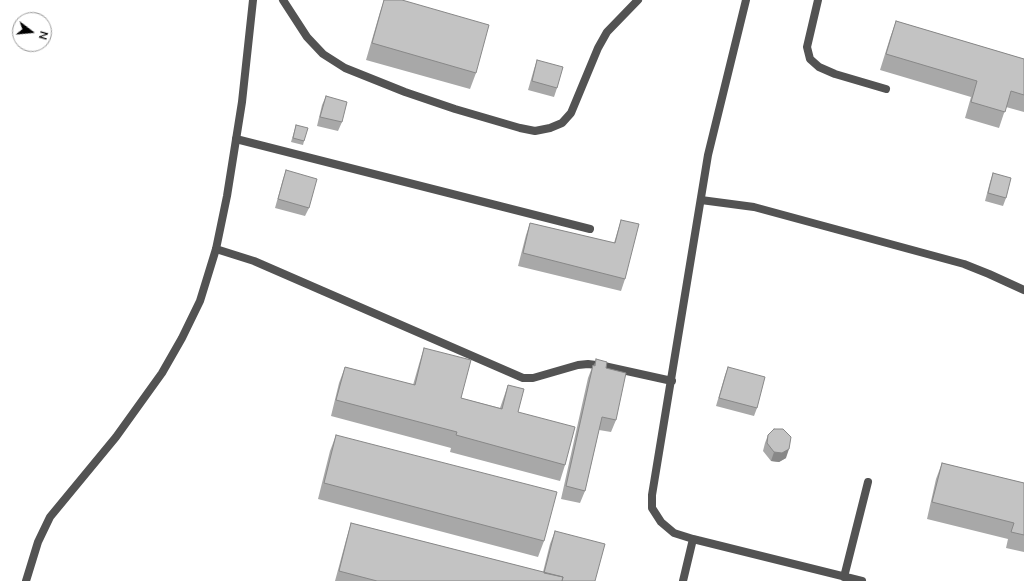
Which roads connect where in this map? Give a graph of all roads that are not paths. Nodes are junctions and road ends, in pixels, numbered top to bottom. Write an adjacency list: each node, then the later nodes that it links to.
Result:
1 (254, 0): 7 (street)
2 (283, 0): 3 (street)
3 (638, 0)
4 (746, 0): 8 (street)
5 (818, 0): 6 (street)
6 (886, 89)
7 (236, 138): 9 (street); 10 (street)
8 (701, 200): 11 (street); 12 (street)
9 (590, 229)
10 (216, 249): 12 (street); 16 (street)
11 (1024, 290)
12 (672, 381): 14 (street)
13 (868, 482): 15 (street)
14 (693, 540): 15 (street); 17 (street)
15 (844, 577): 18 (street)
16 (26, 581)
17 (683, 581)
18 (862, 581)

